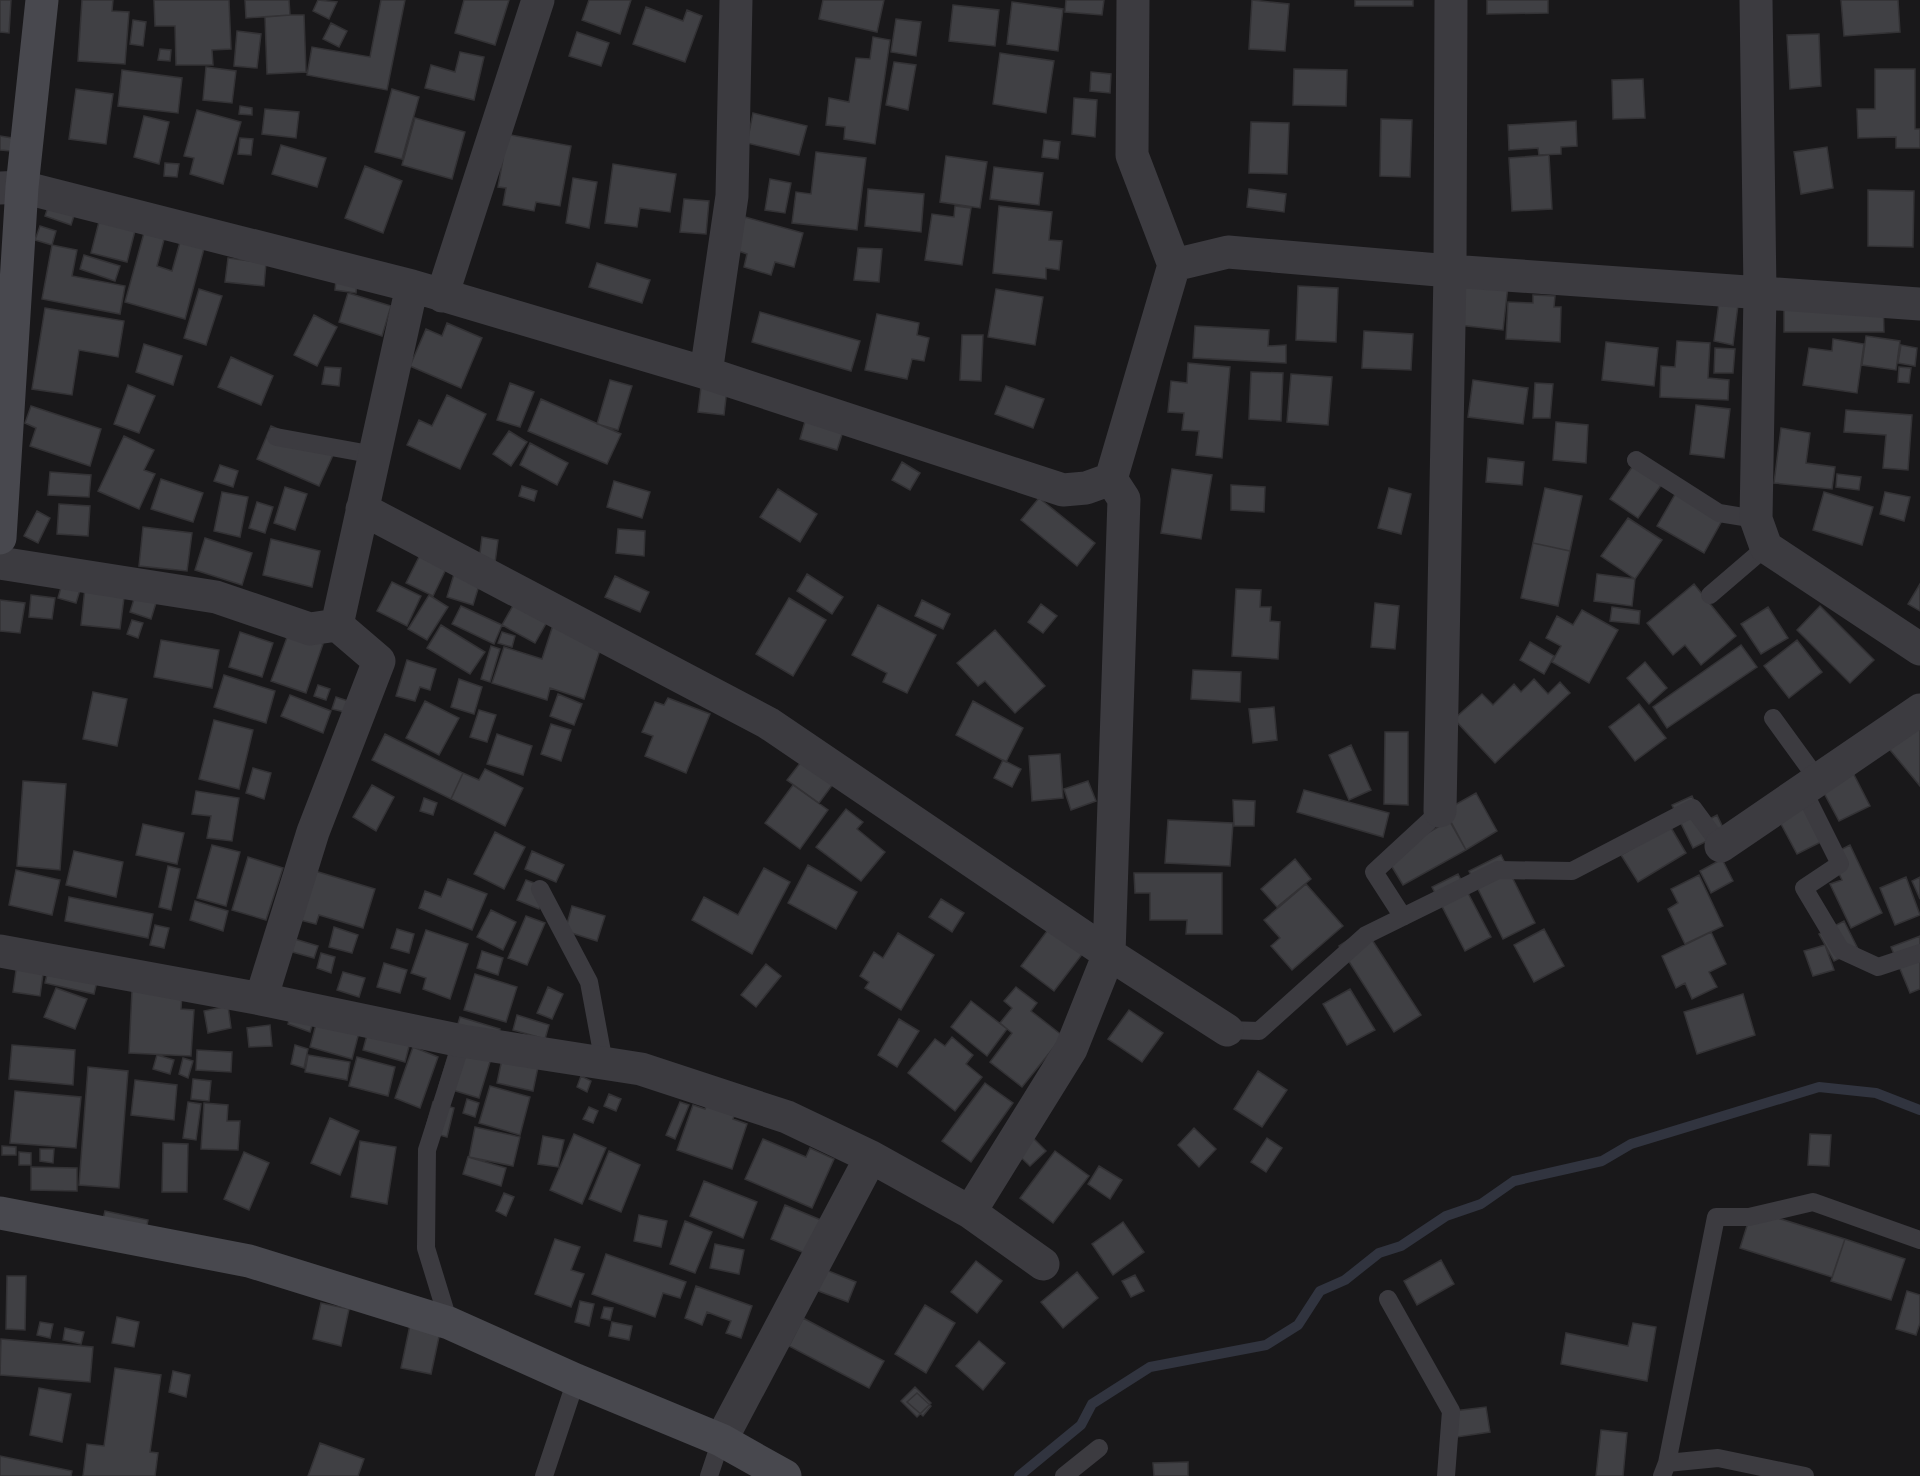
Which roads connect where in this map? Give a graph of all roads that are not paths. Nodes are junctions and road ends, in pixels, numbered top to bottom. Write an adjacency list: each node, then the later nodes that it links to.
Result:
1 (42, 0): 7 (street)
2 (538, 0): 10 (street)
3 (736, 0): 14 (street)
4 (1133, 0): 8 (street)
5 (1451, 0): 9 (street)
6 (1756, 0): 11 (street)
7 (11, 187): 10 (street); 13 (street)
8 (1174, 265): 9 (street); 18 (street)
9 (1450, 271): 11 (street); 29 (street)
10 (427, 291): 14 (street); 16 (street)
11 (1760, 293): 12 (street); 20 (street)
12 (1920, 304)
13 (6, 353): 21 (street)
14 (706, 373): 18 (street)
15 (276, 437): 16 (lane)
16 (375, 455): 19 (street)
17 (1636, 460): 20 (lane)
18 (1111, 479): 35 (street)
19 (362, 509): 24 (street); 35 (street)
20 (1761, 533): 23 (lane); 25 (street)
21 (0, 538)
22 (0, 563): 24 (street)
23 (1710, 595)
24 (337, 625): 36 (street)
25 (1920, 649)
26 (1920, 710): 28 (street)
27 (1773, 718): 28 (lane)
28 (1811, 785): 30 (street); 34 (lane)
29 (1440, 811): 32 (lane)
30 (1721, 846): 32 (lane)
31 (540, 889): 39 (lane)
32 (1403, 917): 37 (lane)
33 (0, 951): 36 (street)
34 (1920, 952)
35 (1109, 954): 37 (street); 41 (street)
36 (261, 999): 38 (street)
37 (1227, 1030)
38 (462, 1041): 39 (street); 46 (lane)
39 (604, 1063): 40 (street)
40 (871, 1157): 41 (street); 48 (street)
41 (970, 1212): 44 (street)
42 (0, 1213): 46 (street)
43 (1920, 1240): 50 (lane)
44 (1043, 1264)
45 (1388, 1299): 55 (lane)
46 (449, 1323): 47 (street)
47 (576, 1380): 48 (street); 51 (lane)
48 (721, 1440): 52 (lane); 53 (street)
49 (1099, 1448): 54 (lane)
50 (1664, 1469): 56 (lane)
51 (543, 1476)
52 (709, 1476)
53 (785, 1476)
54 (1064, 1476)
55 (1446, 1476)
56 (1805, 1476)

